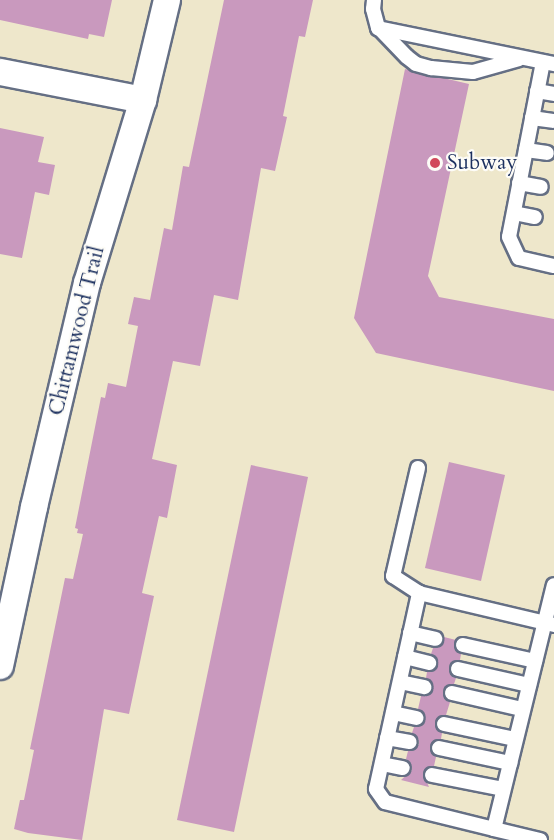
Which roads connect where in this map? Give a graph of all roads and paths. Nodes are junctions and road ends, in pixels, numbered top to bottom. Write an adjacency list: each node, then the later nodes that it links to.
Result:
1 (167, 0): 9 (street, Chittamwood Trail)
2 (374, 0): 3 (lane)
3 (378, 28): 4 (lane); 4 (lane)
4 (521, 58): 5 (lane)
5 (548, 63): 7 (lane)
6 (0, 72): 9 (street)
7 (537, 91): 8 (lane); 10 (lane)
8 (554, 94)
9 (143, 100): 29 (street, Chittamwood Trail)
10 (532, 118): 11 (lane); 12 (lane)
11 (553, 121)
12 (526, 150): 13 (lane); 14 (lane)
13 (547, 153)
14 (519, 183): 15 (lane); 16 (lane)
15 (541, 187)
16 (514, 213): 17 (lane); 18 (lane)
17 (535, 217)
18 (554, 266)
19 (418, 468): 21 (lane)
20 (554, 585): 22 (lane)
21 (419, 593): 22 (lane); 23 (lane)
22 (550, 624): 27 (lane)
23 (410, 633): 24 (lane); 26 (lane)
24 (435, 639)
25 (463, 645): 27 (lane)
26 (405, 657): 28 (lane); 31 (lane)
27 (535, 661): 32 (lane)
28 (429, 663)
29 (0, 666)
30 (458, 669): 32 (lane)
31 (400, 682): 33 (lane); 36 (lane)
32 (530, 685): 35 (lane)
33 (424, 687)
34 (452, 693): 35 (lane)
35 (522, 709): 40 (lane)
36 (393, 713): 37 (lane); 39 (lane)
37 (416, 718)
38 (444, 724): 40 (lane)
39 (387, 738): 41 (lane); 44 (lane)
40 (515, 740): 43 (lane)
41 (410, 742)
42 (439, 748): 43 (lane)
43 (510, 763): 47 (lane)
44 (382, 764): 45 (lane); 48 (lane)
45 (403, 768)
46 (432, 775): 47 (lane)
47 (503, 789): 48 (lane)
48 (494, 829): 49 (lane)
49 (540, 840)

